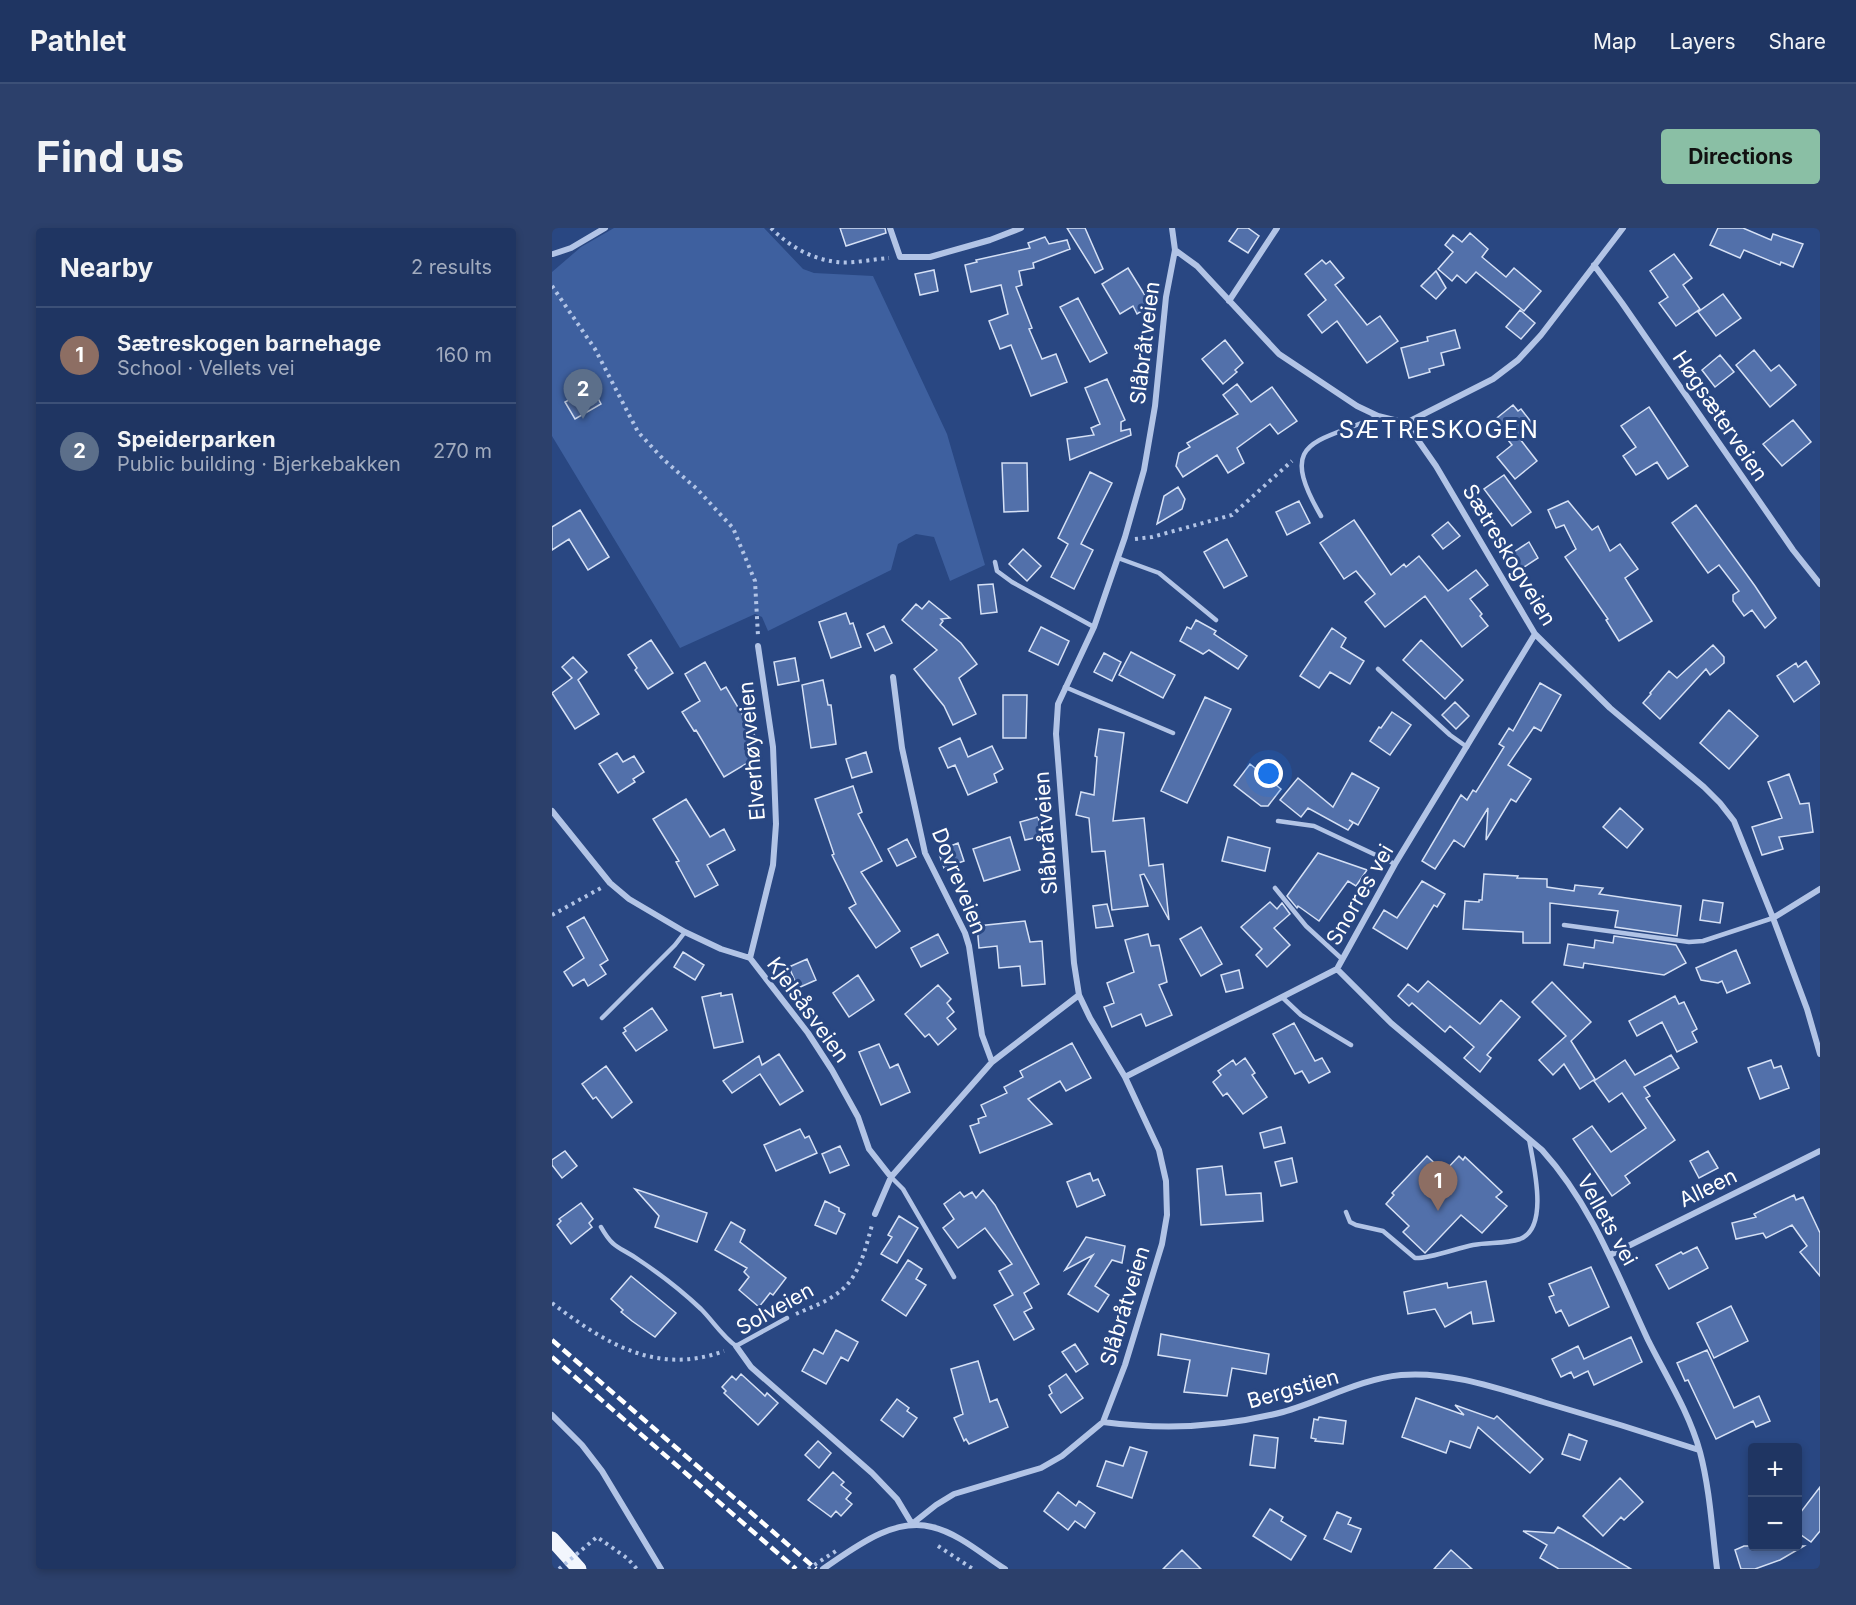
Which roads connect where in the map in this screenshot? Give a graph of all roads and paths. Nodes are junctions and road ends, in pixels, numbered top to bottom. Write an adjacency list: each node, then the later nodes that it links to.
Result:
1 (605, 228): 9 (street)
2 (771, 228): 10 (path)
3 (890, 228): 10 (street)
4 (1021, 228): 10 (street)
5 (1172, 228): 8 (street, Slåbråtveien)
6 (1277, 228): 13 (street)
7 (1623, 228): 11 (street)
8 (1174, 250): 13 (street); 18 (street, Slåbråtveien)
9 (552, 254)
10 (900, 257)
11 (1594, 265): 15 (street); 21 (street, Høgsæterveien)
12 (552, 286): 25 (path)
13 (1229, 302): 14 (street)
14 (1378, 416): 15 (street); 16 (lane)
15 (1406, 423): 24 (street, Sætreskogveien)
16 (1303, 454): 17 (lane); 18 (path)
17 (1321, 516)
18 (1125, 537): 19 (street, Slåbråtveien)
19 (1118, 558): 22 (lane); 23 (street, Slåbråtveien)
20 (995, 562): 23 (lane)
21 (1820, 584)
22 (1216, 620)
23 (1095, 627): 28 (street, Slåbråtveien)
24 (1535, 634): 30 (street, Snorres vei); 38 (street, Sætreskogveien)
25 (758, 646): 41 (street, Elverhøyveien)
26 (1378, 669): 30 (lane)
27 (894, 677): 49 (street, Dovreveien)
28 (1065, 687): 29 (lane); 44 (street, Slåbråtveien)
29 (1173, 733)
30 (1467, 747): 33 (street, Snorres vei)
31 (552, 811): 34 (street, Kjelsåsveien)
32 (1278, 821): 33 (lane)
33 (1395, 864): 42 (street, Snorres vei)
34 (610, 883): 37 (path); 40 (street, Kjelsåsveien)
35 (1275, 888): 42 (lane)
36 (1820, 889): 38 (street)
37 (552, 915)
38 (1773, 918): 39 (lane); 48 (street, Sætreskogveien)
39 (1564, 924)
40 (685, 932): 41 (street, Kjelsåsveien); 46 (lane)
41 (750, 958): 53 (street, Kjelsåsveien)
42 (1342, 959): 43 (street, Snorres vei)
43 (1337, 969): 45 (street, Snorres vei); 51 (street, Vellets vei)
44 (1080, 995): 49 (street); 50 (street, Slåbråtveien)
45 (1282, 997): 47 (lane); 50 (street, Snorres vei)
46 (602, 1018)
47 (1351, 1045)
48 (1820, 1054)
49 (992, 1062): 53 (street)
50 (1125, 1077): 63 (street, Slåbråtveien)
51 (1529, 1139): 54 (lane); 57 (street, Vellets vei)
52 (1820, 1151): 57 (street, Alleen)
53 (891, 1177): 55 (street); 58 (lane)
54 (1346, 1212)
55 (875, 1214): 60 (path, Solveien)
56 (601, 1227): 61 (lane)
57 (1610, 1255): 64 (street, Vellets vei)
58 (954, 1277)
59 (552, 1303): 61 (path)
60 (787, 1318): 61 (lane, Solveien)
61 (736, 1346): 65 (street, Solveien)
62 (552, 1415): 72 (street)
63 (1103, 1422): 64 (street, Bergstien); 65 (street)
64 (1699, 1450): 77 (street, Vellets vei)
65 (912, 1524): 68 (street); 76 (street)
66 (552, 1539): 70 (main road)
67 (938, 1546): 75 (path)
68 (841, 1552): 73 (path, bridge); 74 (street)
69 (559, 1569): 71 (path, bridge)
70 (579, 1569)
71 (637, 1569)
72 (661, 1569)
73 (808, 1569)
74 (823, 1569)
75 (973, 1569)
76 (1005, 1569)
77 (1717, 1569)

